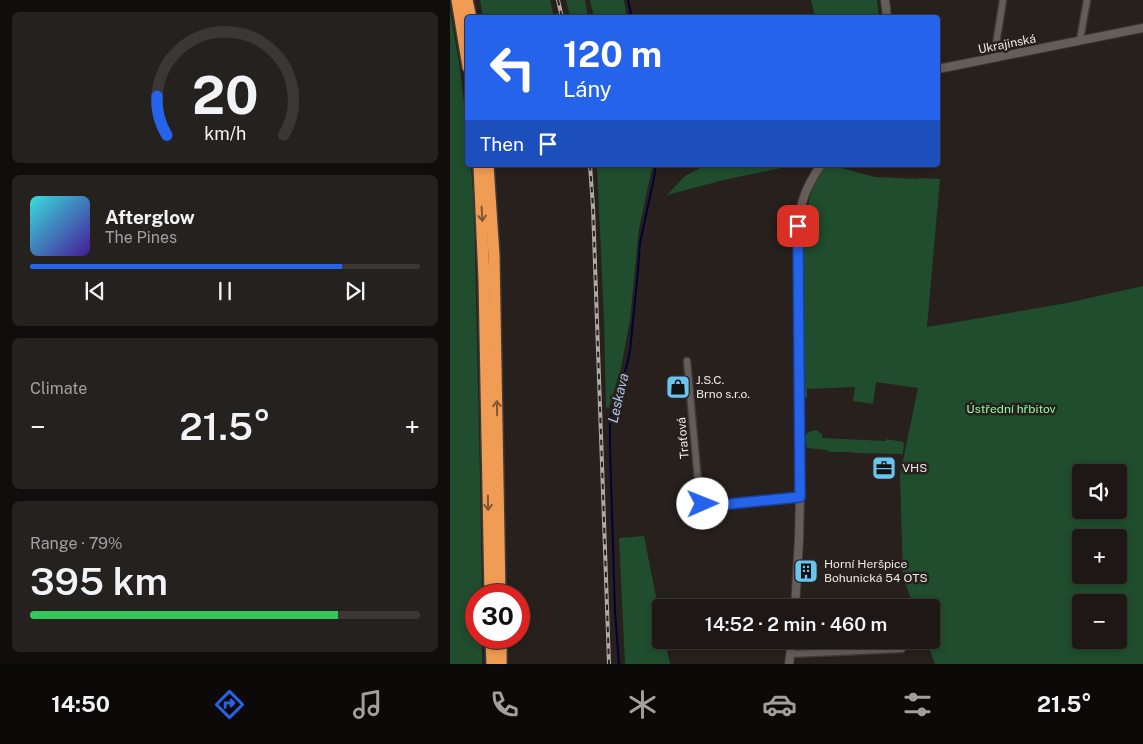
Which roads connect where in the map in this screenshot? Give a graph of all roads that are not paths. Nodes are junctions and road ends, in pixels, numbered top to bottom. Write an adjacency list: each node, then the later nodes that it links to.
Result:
1 (457, 0): 10 (highway)
2 (467, 0): 6 (highway)
3 (885, 0): 7 (street)
4 (1003, 0): 11 (street)
5 (1087, 0): 9 (street)
6 (470, 15)
7 (887, 15)
8 (1143, 28): 9 (street, Ukrajinská)
9 (1080, 40): 11 (street, Ukrajinská)
10 (465, 49)
11 (994, 57): 12 (street, Ukrajinská)
12 (940, 69)
13 (479, 167): 18 (highway, one-way to 18)
14 (488, 167): 19 (highway, one-way to 14)
15 (820, 167): 17 (street)
16 (687, 361): 17 (street, Traťová)
17 (800, 497): 20 (street)
18 (490, 584)
19 (500, 584)
20 (796, 599)
21 (492, 649): 27 (highway)
22 (494, 649): 28 (highway)
23 (499, 649): 29 (highway)
24 (791, 649): 26 (street)
25 (902, 649): 26 (street)
26 (790, 654): 30 (street)
27 (487, 664)
28 (492, 664)
29 (503, 664)
30 (789, 664)

